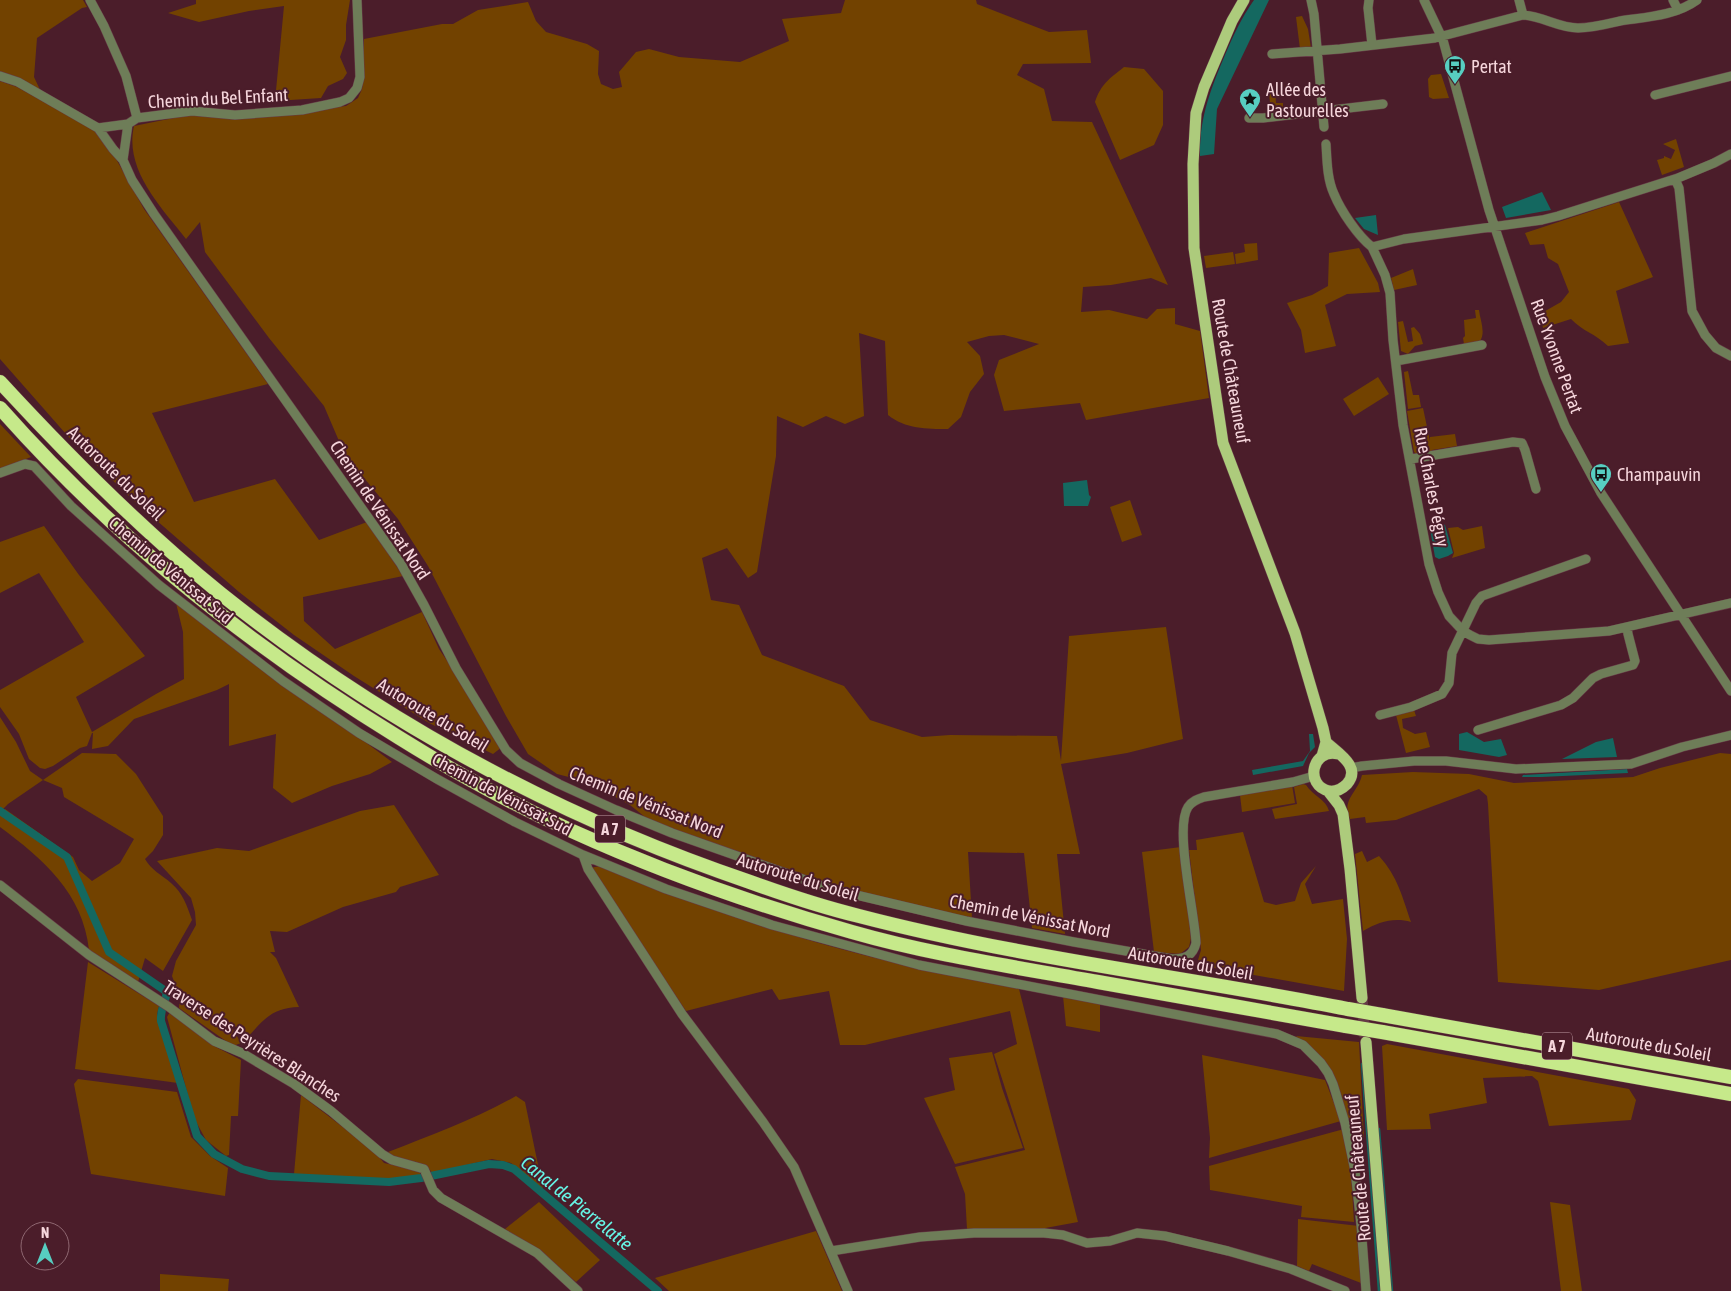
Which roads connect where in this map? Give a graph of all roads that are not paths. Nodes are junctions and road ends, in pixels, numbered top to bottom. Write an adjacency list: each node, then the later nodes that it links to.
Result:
1 (90, 0): 21 (street)
2 (357, 0): 21 (street, Chemin du Bel Enfant)
3 (1244, 0): 49 (main road, Route de Châteauneuf)
4 (1312, 0): 14 (street)
5 (1369, 0): 13 (street)
6 (1424, 0): 12 (street, Rue Yvonne Pertat)
7 (1519, 0): 11 (street)
8 (1673, 0): 10 (street)
9 (1697, 0): 10 (street)
10 (1678, 10): 11 (street)
11 (1523, 14): 12 (street)
12 (1441, 37): 13 (street); 30 (street, Rue Yvonne Pertat)
13 (1372, 45): 14 (street)
14 (1317, 51): 15 (street); 20 (street)
15 (1272, 54)
16 (0, 76): 25 (street)
17 (1731, 76): 18 (street)
18 (1655, 95)
19 (1383, 104): 20 (street)
20 (1323, 111): 22 (street); 24 (street)
21 (137, 118): 23 (street, Chemin du Bel Enfant)
22 (1249, 118)
23 (128, 124): 25 (street, Chemin du Bel Enfant); 28 (street, Chemin de Vénissat Nord)
24 (1324, 127)
25 (98, 128): 28 (street, Chemin de Vénissat Nord)
26 (1326, 144): 31 (street, Rue Charles Péguy)
27 (1731, 154): 29 (street)
28 (124, 160): 53 (street, Chemin de Vénissat Nord)
29 (1677, 178): 30 (street); 33 (street)
30 (1495, 226): 31 (street); 42 (street, Rue Yvonne Pertat)
31 (1372, 247): 34 (street, Rue Charles Péguy)
32 (1482, 345): 34 (street)
33 (1731, 356)
34 (1396, 361): 37 (street, Rue Charles Péguy)
35 (0, 382): 61 (highway, Autoroute du Soleil / A 7, bridge)
36 (0, 408): 62 (highway, Autoroute du Soleil / A 7, bridge)
37 (1410, 459): 39 (street); 44 (street, Rue Charles Péguy)
38 (0, 473): 57 (street, Chemin de Vénissat Sud)
39 (1536, 489)
40 (1586, 559): 44 (street)
41 (1731, 603): 42 (street, Rue Charles Péguy)
42 (1681, 614): 43 (street, Rue Charles Péguy); 45 (street, Rue Yvonne Pertat)
43 (1628, 627): 44 (street, Rue Charles Péguy); 47 (street)
44 (1463, 631): 46 (street)
45 (1731, 691)
46 (1380, 715)
47 (1478, 730)
48 (1731, 735): 52 (street)
49 (1326, 742): 50 (main road); 51 (main road, Route de Châteauneuf)
50 (1338, 754): 51 (main road); 52 (main road)
51 (1322, 756): 53 (main road, Route de Châteauneuf)
52 (1351, 768): 54 (main road)
53 (1314, 776): 55 (main road)
54 (1345, 787): 55 (main road); 56 (main road)
55 (1328, 791): 56 (main road)
56 (1343, 814): 59 (main road)
57 (583, 855): 63 (street, Chemin de Vénissat Sud); 67 (street)
58 (0, 885): 64 (street, Traverse des Peyrières Blanches)
59 (1362, 998)
60 (1366, 1042): 68 (main road, Route de Châteauneuf)
61 (1731, 1077)
62 (1731, 1094)
63 (832, 1251): 65 (street, Chemin de Vénissat Sud); 66 (street)
64 (578, 1291)
65 (848, 1291)
66 (1345, 1291)
67 (1366, 1291)
68 (1386, 1291)

